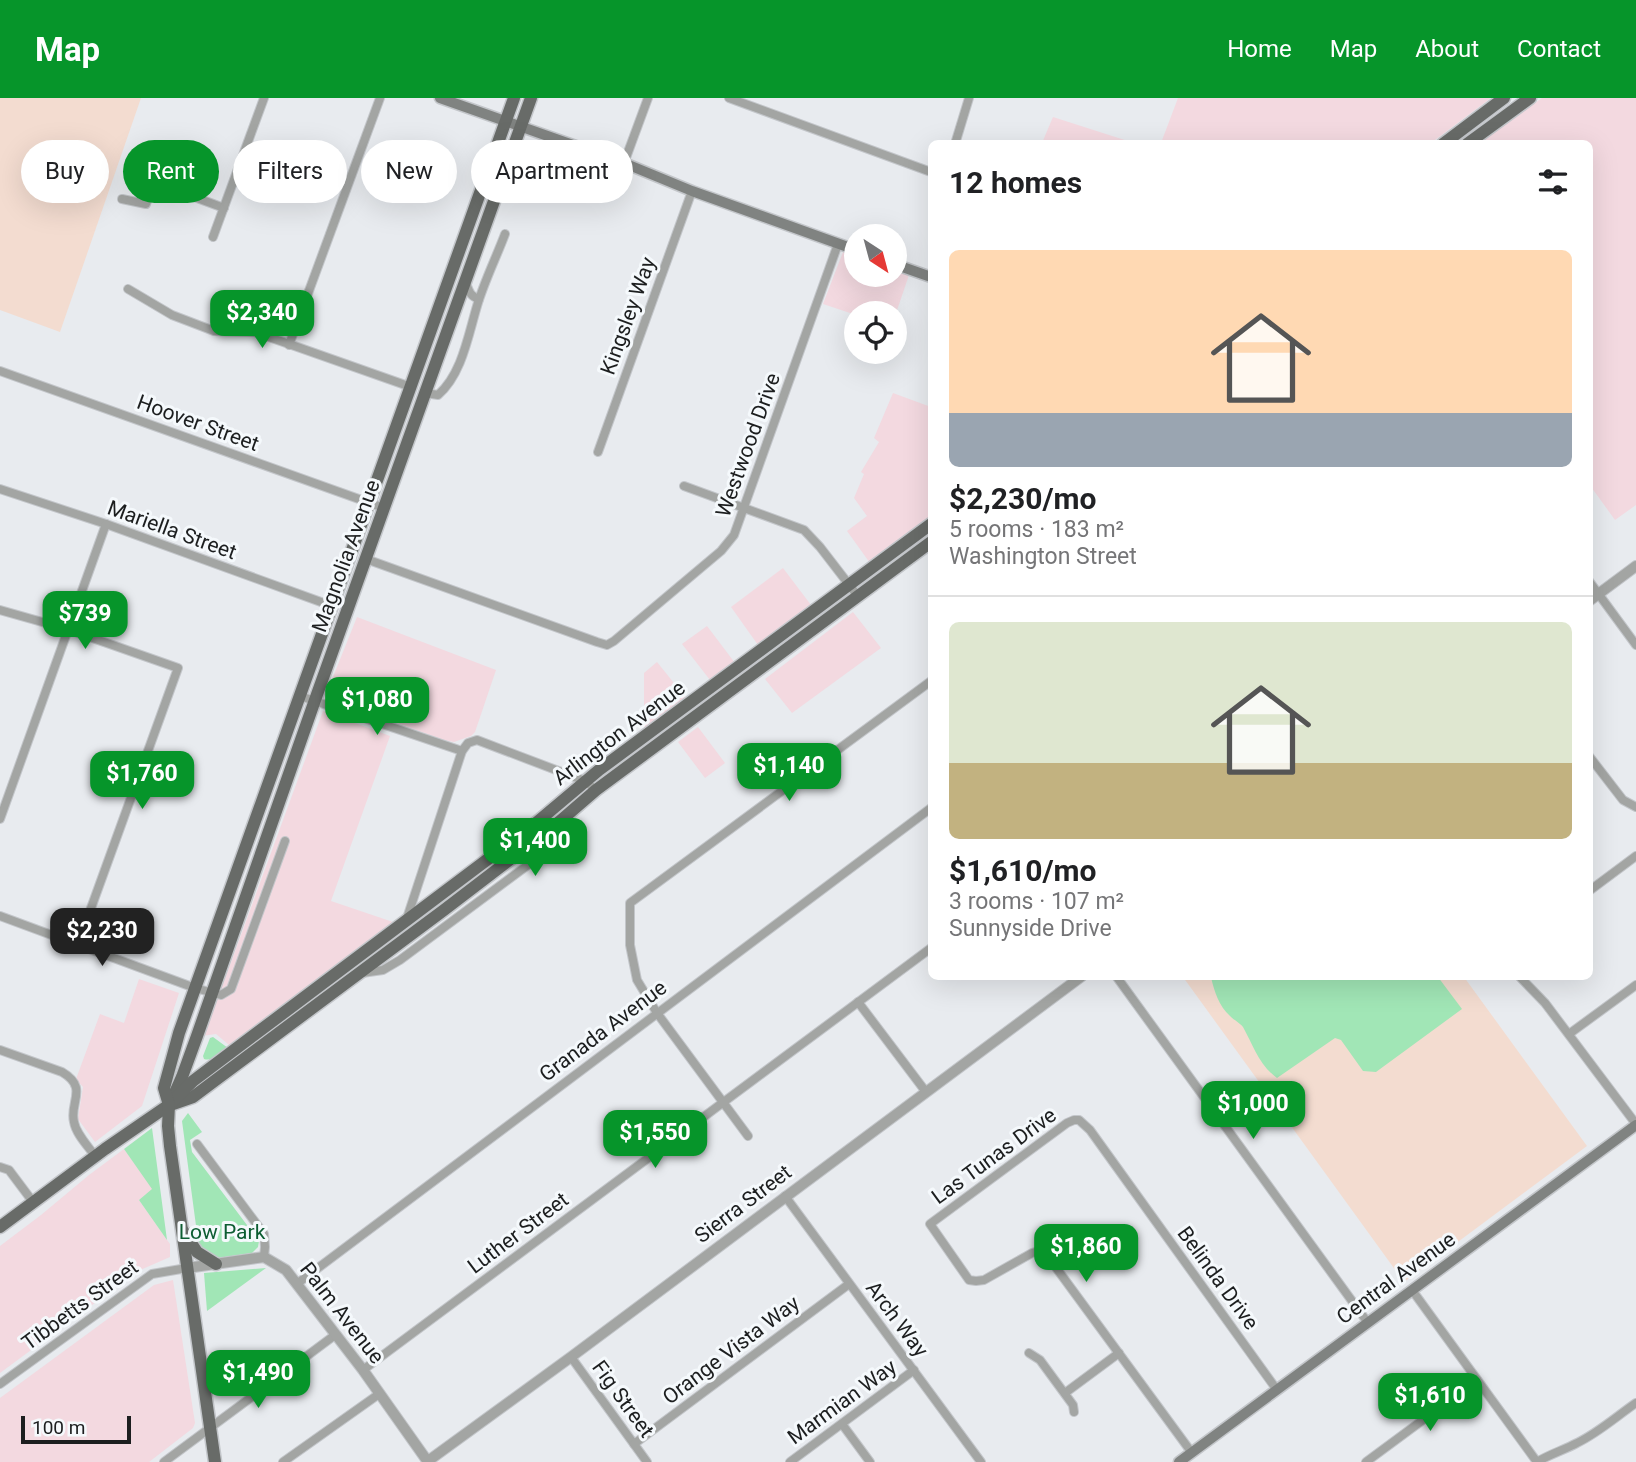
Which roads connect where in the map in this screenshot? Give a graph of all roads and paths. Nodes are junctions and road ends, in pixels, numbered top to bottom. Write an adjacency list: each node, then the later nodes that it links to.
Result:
1 (264, 98): 22 (street)
2 (380, 98): 32 (street)
3 (440, 98): 11 (main road)
4 (514, 98): 11 (main road, Magnolia Avenue)
5 (531, 98): 12 (main road, Magnolia Avenue)
6 (648, 98): 14 (street)
7 (729, 98): 19 (street)
8 (970, 98): 15 (street)
9 (1504, 98): 16 (main road)
10 (1530, 98): 17 (main road)
11 (506, 122): 12 (main road); 34 (main road, Magnolia Avenue)
12 (520, 127): 13 (main road); 29 (main road, Magnolia Avenue)
13 (558, 140)
14 (632, 140)
15 (956, 140)
16 (1448, 140)
17 (1472, 140)
18 (633, 167): 20 (main road)
19 (928, 171)
20 (692, 191): 25 (main road); 36 (street, Kingsley Way)
21 (211, 203): 22 (street)
22 (224, 208): 24 (street)
23 (505, 234): 31 (street)
24 (213, 237)
25 (838, 244): 26 (main road); 41 (street, Westwood Drive)
26 (844, 246)
27 (907, 268): 28 (main road)
28 (928, 275)
29 (466, 281): 31 (street); 35 (main road, Magnolia Avenue)
30 (128, 289): 32 (street)
31 (480, 299): 35 (street)
32 (289, 345): 34 (street)
33 (0, 371): 39 (street, Hoover Street)
34 (411, 387): 39 (main road, Magnolia Avenue)
35 (425, 394): 40 (main road, Magnolia Avenue)
36 (598, 452)
37 (684, 486): 41 (street)
38 (0, 489): 42 (street, Mariella Street)
39 (370, 503): 40 (street, Hoover Street); 52 (main road, Magnolia Avenue)
40 (384, 508): 45 (main road, Magnolia Avenue)
41 (744, 509): 45 (street, Westwood Drive); 47 (street)
42 (106, 524): 52 (street, Mariella Street); 54 (street)
43 (928, 526): 47 (main road, Arlington Avenue)
44 (928, 544): 50 (main road, Arlington Avenue)
45 (366, 559): 58 (main road, Magnolia Avenue)
46 (1636, 566): 49 (street)
47 (849, 584): 50 (street); 61 (main road, Arlington Avenue)
48 (1593, 587): 49 (street)
49 (1598, 594): 51 (street); 55 (street)
50 (857, 595): 62 (main road, Arlington Avenue)
51 (1593, 598)
52 (332, 606): 57 (main road, Magnolia Avenue)
53 (0, 610): 54 (street)
54 (67, 629): 65 (street); 74 (street)
55 (1636, 645)
56 (928, 683): 84 (street)
57 (300, 696): 58 (street); 81 (main road, Magnolia Avenue)
58 (315, 700): 59 (street); 82 (main road, Magnolia Avenue)
59 (462, 751): 61 (street); 72 (street)
60 (1593, 761): 63 (street)
61 (585, 781): 62 (street); 72 (main road, Arlington Avenue)
62 (596, 790): 66 (main road, Arlington Avenue)
63 (1636, 807)
64 (928, 810): 84 (street, Granada Avenue)
65 (0, 819)
66 (559, 822): 70 (main road, Arlington Avenue); 73 (street)
67 (285, 841): 82 (street)
68 (1636, 856): 69 (street)
69 (1593, 888)
70 (444, 910): 73 (street); 76 (main road, Arlington Avenue)
71 (0, 916): 74 (street)
72 (406, 921): 88 (main road, Arlington Avenue)
73 (453, 922): 76 (street)
74 (78, 944): 81 (street)
75 (928, 950): 83 (street, Luther Street)
76 (359, 973): 91 (main road, Arlington Avenue)
77 (1077, 980): 89 (street, Sierra Street)
78 (1119, 980): 108 (street)
79 (1523, 980): 85 (street)
80 (1636, 985): 85 (street)
81 (195, 988): 82 (street); 91 (main road, Magnolia Avenue)
82 (212, 993): 87 (main road, Magnolia Avenue)
83 (858, 1002): 89 (street); 90 (street, Luther Street)
84 (657, 1013): 90 (street); 105 (street, Granada Avenue)
85 (1569, 1034): 93 (street)
86 (0, 1049): 96 (street)
87 (191, 1052): 88 (main road); 91 (main road, Magnolia Avenue)
88 (210, 1068): 91 (main road, Arlington Avenue)
89 (926, 1092): 98 (street, Sierra Street)
90 (722, 1102): 94 (street); 113 (street, Luther Street)
91 (169, 1105): 96 (main road, Arlington Avenue); 101 (main road, Magnolia Avenue)
92 (1079, 1120): 111 (street, Las Tunas Drive); 117 (street, Belinda Drive)
93 (1636, 1124): 107 (main road, Central Avenue)
94 (748, 1136)
95 (197, 1144): 102 (street)
96 (95, 1156): 99 (main road, Arlington Avenue)
97 (0, 1167): 99 (street)
98 (785, 1196): 106 (street, Arch Way); 112 (street, Sierra Street)
99 (33, 1202): 100 (main road, Arlington Avenue)
100 (0, 1227)
101 (181, 1228): 103 (main road); 104 (main road, Magnolia Avenue)
102 (264, 1257): 103 (street); 105 (street, Palm Avenue)
103 (216, 1264): 104 (street)
104 (187, 1268): 116 (street, Tibbetts Street); 123 (main road, Magnolia Avenue)
105 (298, 1283): 109 (street, Palm Avenue)
106 (849, 1284): 114 (street, Arch Way); 124 (street, Orange Vista Way)
107 (1412, 1290): 108 (main road, Central Avenue); 115 (street)
108 (1368, 1323): 117 (main road, Central Avenue)
109 (335, 1335): 113 (street, Palm Avenue); 123 (street)
110 (1030, 1353): 118 (street)
111 (1119, 1353): 118 (street); 125 (street)
112 (571, 1357): 124 (street, Fig Street); 129 (street, Sierra Street)
113 (363, 1370): 119 (street, Palm Avenue)
114 (914, 1370): 122 (street, Marmian Way); 133 (street, Arch Way)
115 (1477, 1380): 135 (street); 136 (street)
116 (0, 1384)
117 (1277, 1390): 125 (main road, Central Avenue)
118 (1065, 1393): 121 (street)
119 (379, 1394): 128 (street); 129 (street, Palm Avenue)
120 (1636, 1403): 136 (street)
121 (1073, 1412)
122 (842, 1424): 131 (street, Marmian Way); 132 (street)
123 (210, 1428): 126 (street); 127 (main road, Magnolia Avenue)
124 (634, 1444): 130 (street, Fig Street)
125 (1192, 1453): 134 (main road, Central Avenue)
126 (164, 1462)
127 (215, 1462)
128 (283, 1462)
129 (428, 1462)
130 (647, 1462)
131 (790, 1462)
132 (870, 1462)
133 (981, 1462)
134 (1180, 1462)
135 (1366, 1462)
136 (1537, 1462)

